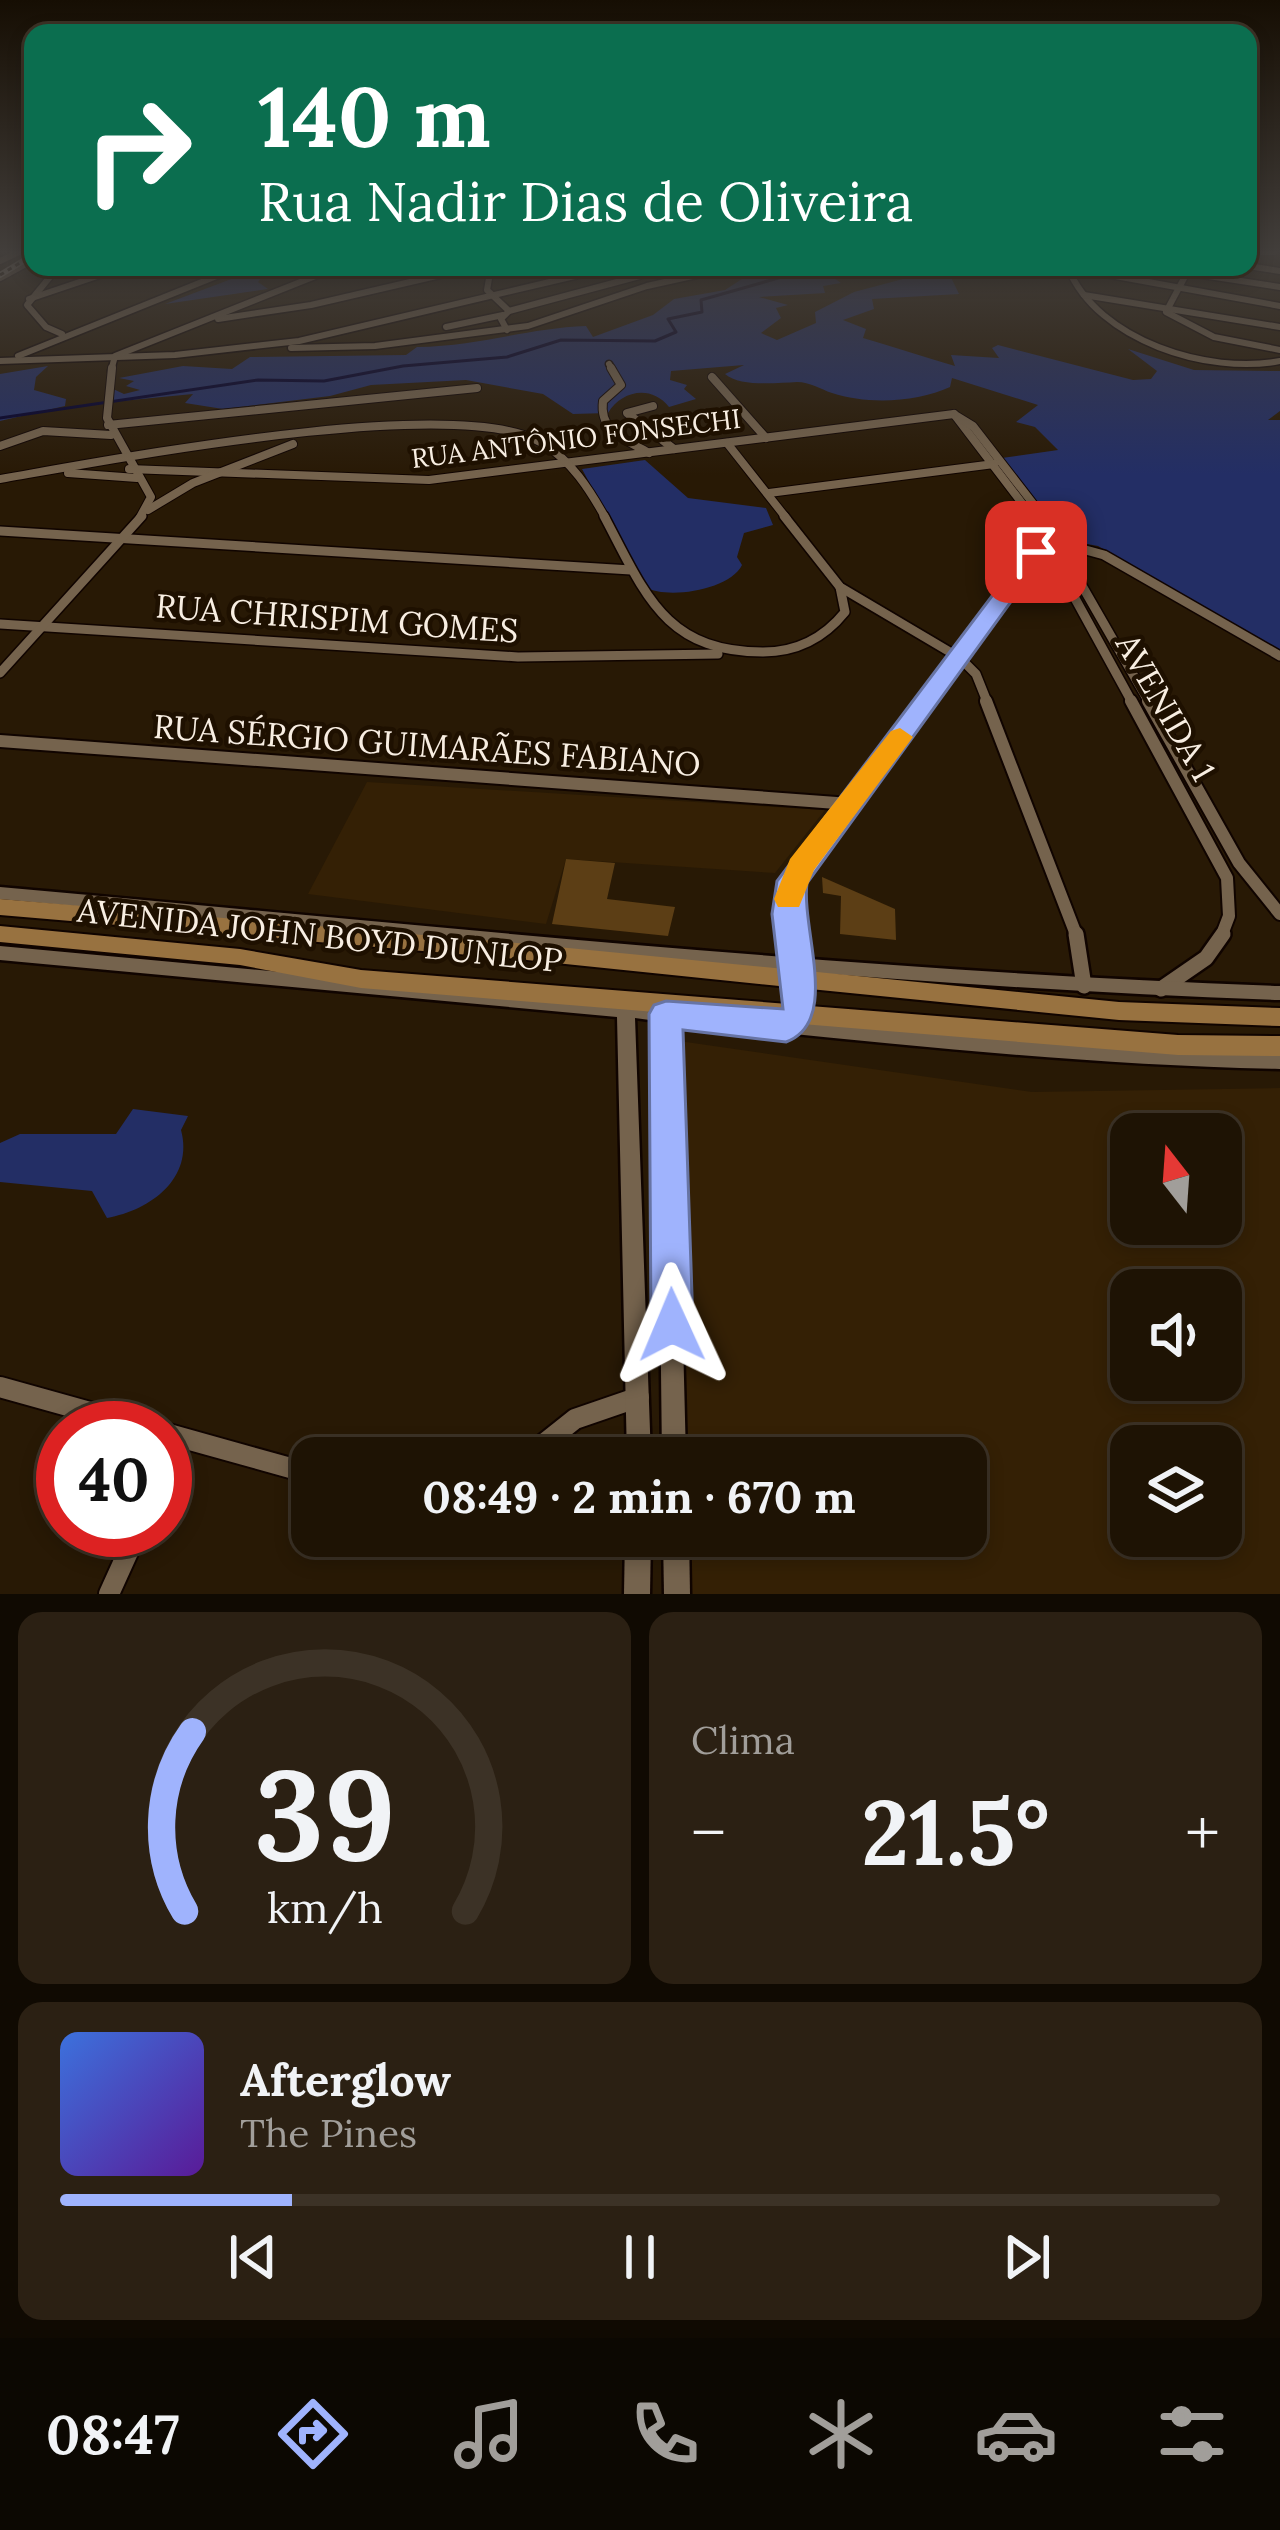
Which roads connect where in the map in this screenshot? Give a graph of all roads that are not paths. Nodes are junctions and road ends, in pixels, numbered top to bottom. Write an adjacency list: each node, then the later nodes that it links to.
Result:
1 (51, 326): 10 (street)
2 (82, 326): 10 (street)
3 (187, 326): 13 (street)
4 (351, 326): 11 (street)
5 (507, 326): 9 (street)
6 (519, 326): 9 (street)
7 (1126, 326): 16 (street)
8 (1192, 326): 12 (street)
9 (507, 330): 11 (street)
10 (62, 334): 14 (street)
11 (260, 346): 13 (street)
12 (1280, 350)
13 (115, 356): 14 (street); 22 (street)
14 (11, 360): 15 (street)
15 (0, 361)
16 (1280, 361)
17 (609, 364): 28 (street)
18 (712, 377): 24 (street)
19 (477, 388): 22 (street)
20 (653, 406): 27 (street)
21 (954, 415): 24 (street, RUA ANTÔNIO FONSECHI); 30 (street, AVENIDA 1)
22 (109, 430): 26 (street); 31 (street)
23 (328, 435): 29 (street); 31 (street); 33 (street)
24 (766, 438): 25 (street, RUA ANTÔNIO FONSECHI)
25 (727, 443): 27 (street, RUA ANTÔNIO FONSECHI); 35 (street)
26 (0, 446)
27 (675, 450): 28 (street, RUA ANTÔNIO FONSECHI)
28 (650, 453): 29 (street, RUA ANTÔNIO FONSECHI)
29 (574, 463): 33 (street, RUA ANTÔNIO FONSECHI); 41 (street)
30 (995, 464): 35 (street); 39 (street, AVENIDA 1); 40 (street, AVENIDA 1)
31 (129, 469): 32 (street); 32 (street); 33 (street, RUA ANTÔNIO FONSECHI); 36 (street)
32 (43, 472): 34 (street)
33 (218, 473): 36 (street)
34 (0, 478)
35 (769, 494): 42 (street)
36 (147, 510): 38 (street)
37 (0, 532): 38 (street)
38 (119, 539): 41 (street); 46 (street)
39 (1061, 548): 40 (street); 49 (street); 57 (street, AVENIDA 1)
40 (1040, 554): 51 (street); 64 (street, AVENIDA 1)
41 (632, 570): 47 (street)
42 (840, 587): 43 (street); 44 (street)
43 (879, 608): 44 (street); 51 (street)
44 (844, 612): 48 (street, RUA CHRISPIM GOMES)
45 (0, 624): 46 (street, RUA CHRISPIM GOMES)
46 (42, 627): 50 (street, RUA CHRISPIM GOMES); 52 (street)
47 (682, 637): 48 (street, RUA CHRISPIM GOMES); 50 (street)
48 (736, 653): 50 (street, RUA CHRISPIM GOMES)
49 (1280, 656)
50 (670, 658)
51 (960, 658): 54 (street); 63 (street)
52 (0, 673)
53 (0, 742): 54 (street, RUA SÉRGIO GUIMARÃES FABIANO)
54 (850, 804): 62 (street)
55 (0, 893): 60 (street, AVENIDA JOHN BOYD DUNLOP)
56 (0, 907): 61 (main road, AVENIDA JOHN BOYD DUNLOP)
57 (1280, 914)
58 (0, 934): 66 (main road, AVENIDA JOHN BOYD DUNLOP)
59 (0, 952): 66 (street)
60 (694, 956): 61 (main road); 62 (street, AVENIDA JOHN BOYD DUNLOP)
61 (627, 963): 62 (main road, AVENIDA JOHN BOYD DUNLOP); 66 (main road)
62 (797, 972): 63 (street, AVENIDA JOHN BOYD DUNLOP); 68 (main road, AVENIDA JOHN BOYD DUNLOP); 69 (main road)
63 (1084, 986): 64 (street, AVENIDA JOHN BOYD DUNLOP)
64 (1159, 990): 65 (street, AVENIDA JOHN BOYD DUNLOP)
65 (1280, 993)
66 (626, 1004): 67 (street); 69 (main road, AVENIDA JOHN BOYD DUNLOP); 75 (street)
67 (666, 1014): 69 (street); 79 (street)
68 (1280, 1017)
69 (792, 1022): 70 (main road, AVENIDA JOHN BOYD DUNLOP); 72 (street)
70 (1178, 1046): 71 (main road, AVENIDA JOHN BOYD DUNLOP); 72 (main road)
71 (1280, 1046)
72 (1218, 1060): 73 (street)
73 (1280, 1061)
74 (0, 1387): 76 (street)
75 (640, 1396): 77 (street); 78 (street)
76 (50, 1401)
77 (552, 1437)
78 (639, 1437)
79 (674, 1437)
80 (192, 1441): 81 (street)
81 (291, 1468)
82 (126, 1557): 85 (street)
83 (638, 1557): 86 (street)
84 (676, 1557): 87 (street)
85 (110, 1594)
86 (637, 1594)
87 (677, 1594)

